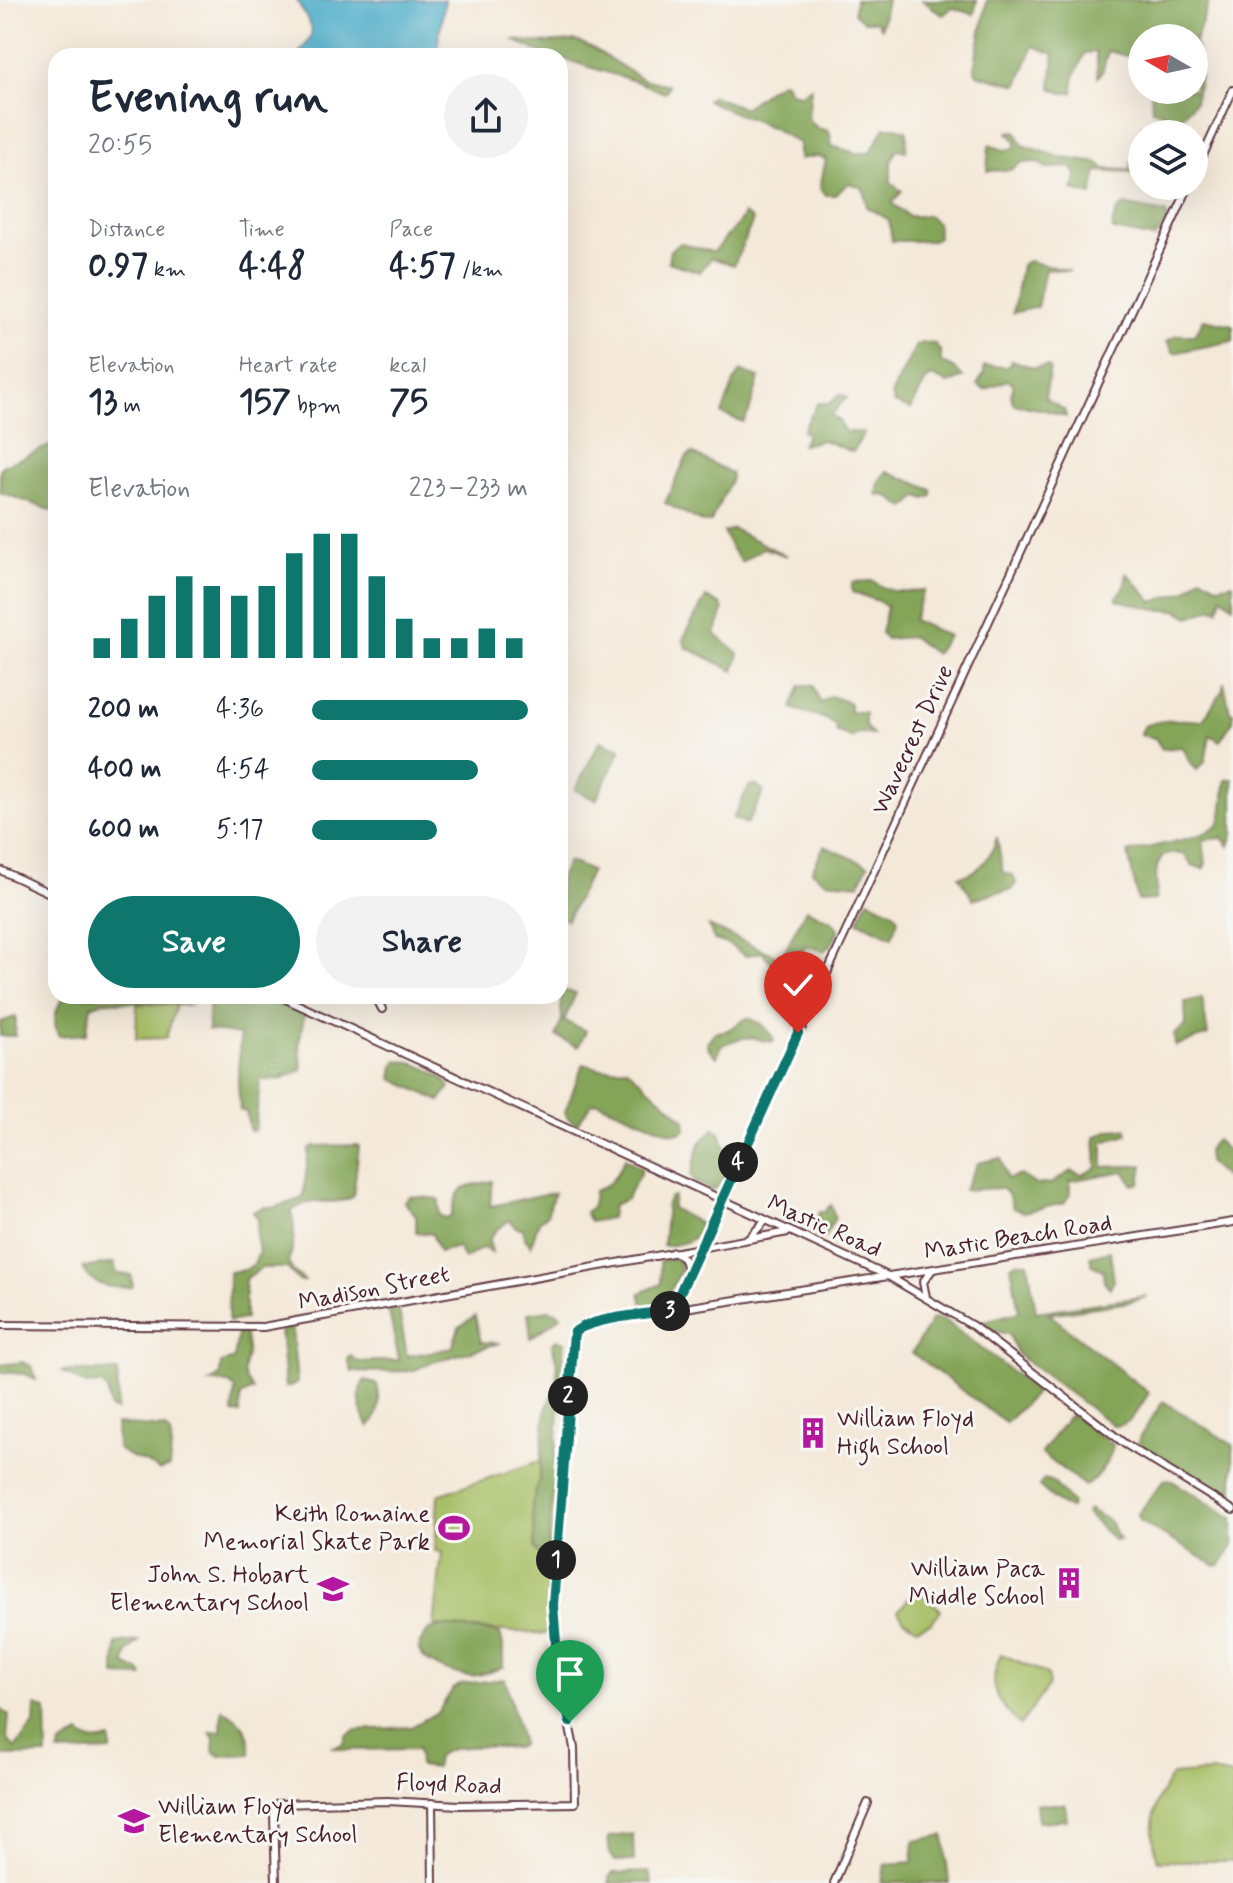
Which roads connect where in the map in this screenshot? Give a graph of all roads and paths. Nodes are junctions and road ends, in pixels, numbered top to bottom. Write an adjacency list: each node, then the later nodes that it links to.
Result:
1 (1233, 90): 2 (street)
2 (1208, 144)
3 (1183, 200): 9 (street, Wavecrest Drive)
4 (0, 870): 5 (street)
5 (48, 892)
6 (296, 1004): 9 (street, Mastic Road)
7 (380, 1004): 8 (street)
8 (382, 1009)
9 (721, 1200): 10 (street, Mastic Road); 12 (street, Wavecrest Drive)
10 (766, 1220): 13 (street, Mastic Road); 14 (street)
11 (1233, 1222): 19 (street, Mastic Beach Road)
12 (710, 1226): 15 (street); 16 (street, Wavecrest Drive)
13 (792, 1232): 14 (street, Madison Street); 18 (street, Mastic Road)
14 (750, 1237): 15 (street, Madison Street)
15 (721, 1243): 16 (street, Madison Street)
16 (700, 1246): 17 (street, Madison Street); 21 (street, Wavecrest Drive)
17 (671, 1252): 21 (street); 25 (street, Madison Street)
18 (863, 1264): 20 (street, Mastic Road); 22 (street)
19 (932, 1270): 20 (street, Mastic Beach Road); 23 (street)
20 (888, 1276): 22 (street, Mastic Beach Road); 23 (street, Mastic Road)
21 (686, 1277): 24 (street, Wavecrest Drive)
22 (856, 1282): 24 (street, Mastic Beach Road)
23 (926, 1297): 26 (street, Mastic Road)
24 (672, 1310): 28 (street, Mastic Beach Road)
25 (0, 1325)
26 (1233, 1510)
27 (432, 1803): 28 (street, Floyd Road); 30 (street, Floyd Road); 31 (street)
28 (575, 1803)
29 (868, 1803): 32 (street)
30 (276, 1883)
31 (433, 1883)
32 (834, 1883)

